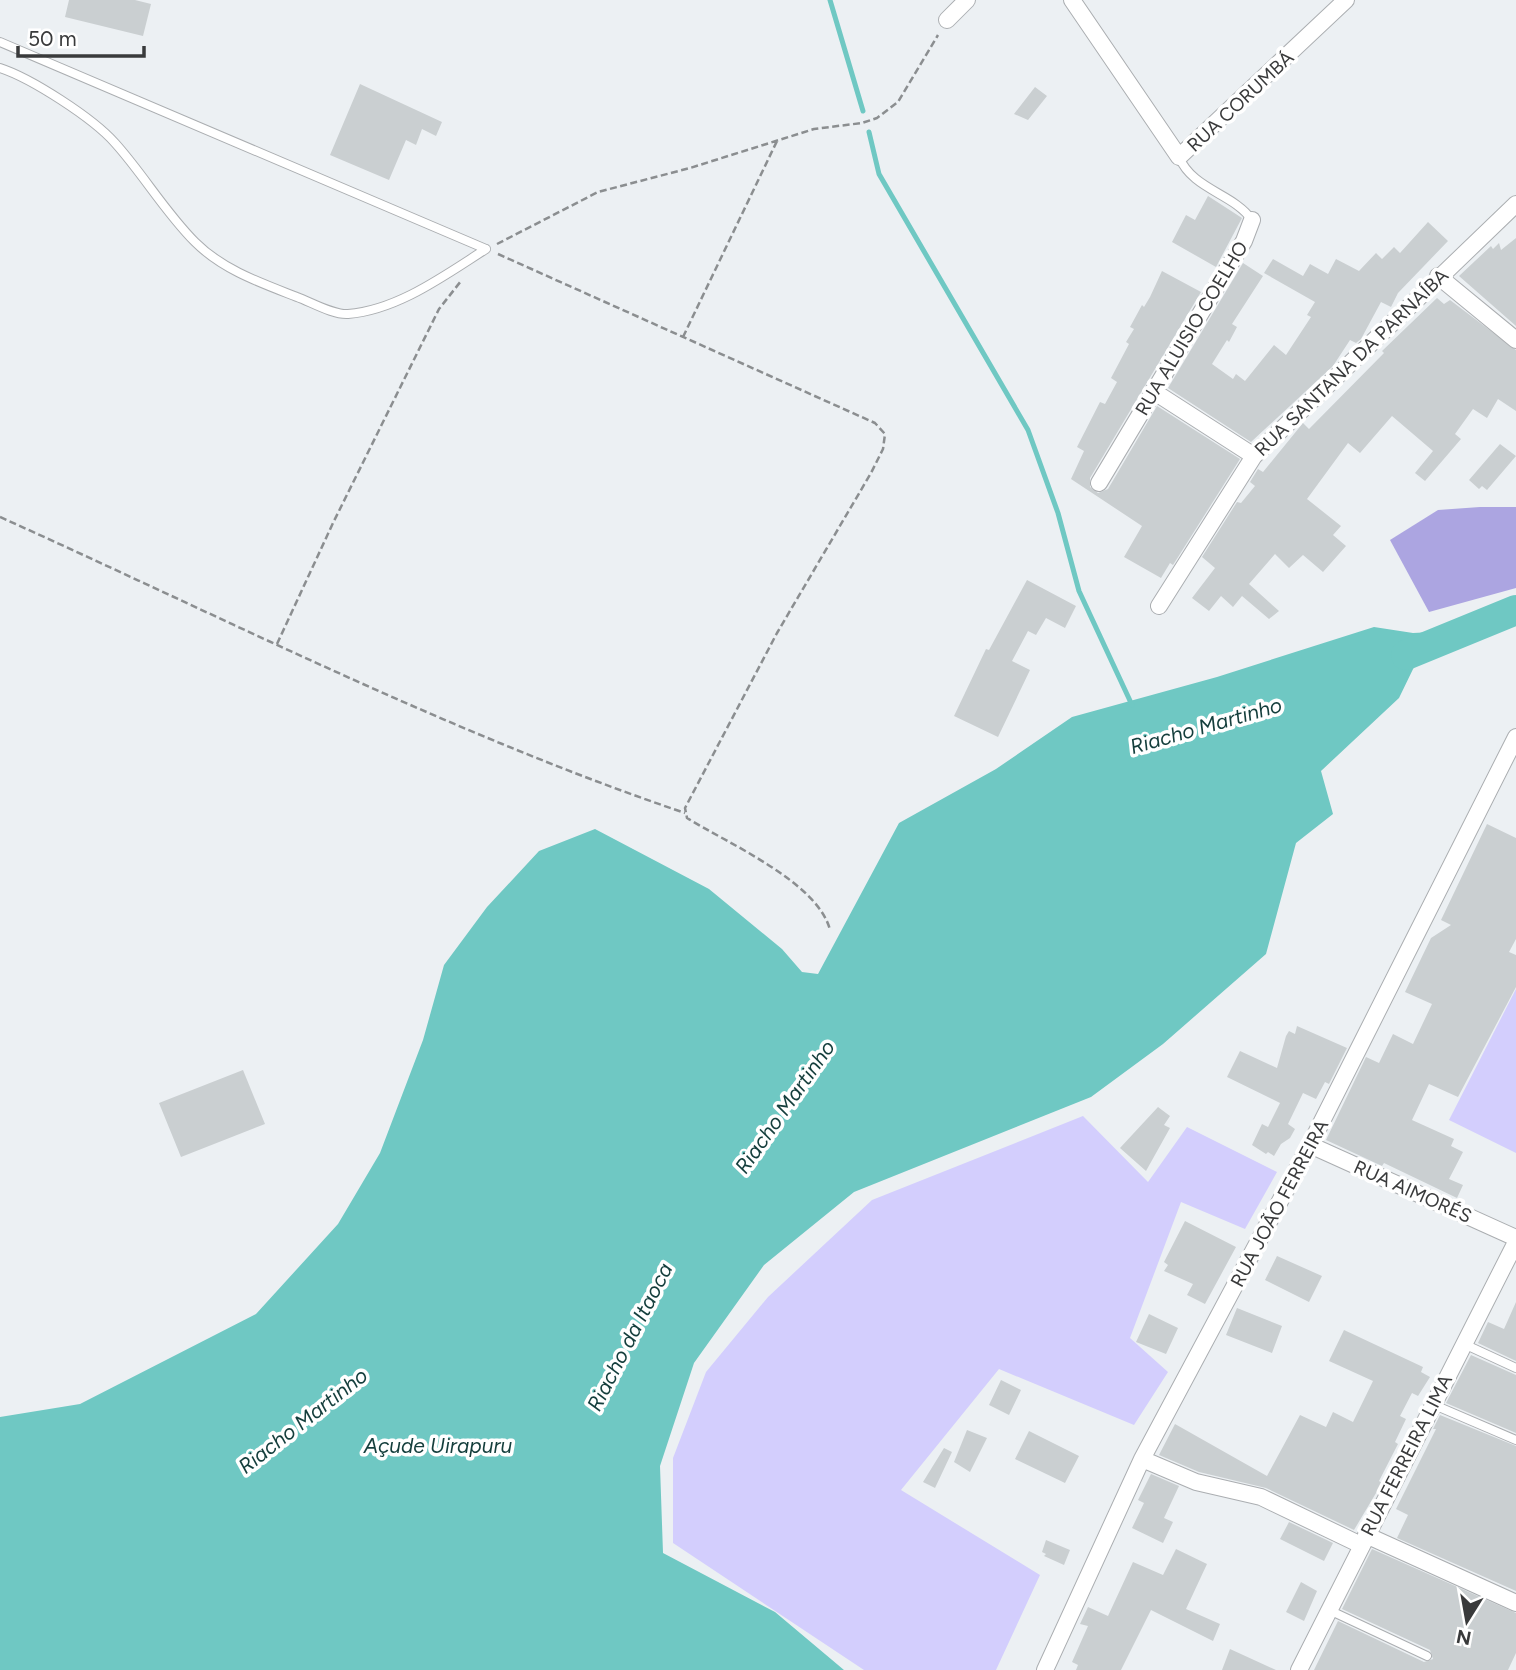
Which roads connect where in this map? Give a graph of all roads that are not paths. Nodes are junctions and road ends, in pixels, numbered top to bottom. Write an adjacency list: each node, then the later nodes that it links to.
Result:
1 (967, 0): 4 (street)
2 (1072, 0): 7 (street, RUA CORUMBÁ)
3 (1346, 0): 7 (street, RUA CORUMBÁ)
4 (947, 20)
5 (0, 42): 6 (lane)
6 (0, 68)
7 (1179, 158): 9 (lane, RUA ALUISIO COELHO)
8 (1516, 204): 10 (street, RUA SANTANA DA PARNAÍBA)
9 (1252, 219): 12 (street, RUA ALUISIO COELHO)
10 (1438, 276): 11 (street); 13 (street, RUA SANTANA DA PARNAÍBA)
11 (1516, 340)
12 (1153, 391): 13 (street); 14 (street, RUA ALUISIO COELHO)
13 (1254, 456): 15 (street, RUA SANTANA DA PARNAÍBA)
14 (1099, 483)
15 (1159, 606)
16 (1516, 737): 17 (street, RUA JOÃO FERREIRA)
17 (1310, 1145): 18 (street, RUA AIMORÉS); 23 (street, RUA JOÃO FERREIRA)
18 (1516, 1240): 19 (street, RUA FERREIRA LIMA)
19 (1464, 1344): 20 (lane); 21 (street, RUA FERREIRA LIMA)
20 (1516, 1368)
21 (1432, 1404): 22 (lane); 24 (street, RUA FERREIRA LIMA)
22 (1516, 1440)
23 (1142, 1459): 24 (street); 28 (street, RUA JOÃO FERREIRA)
24 (1364, 1540): 25 (street); 26 (street, RUA FERREIRA LIMA)
25 (1516, 1603)
26 (1329, 1609): 27 (lane); 29 (street, RUA FERREIRA LIMA)
27 (1427, 1656)
28 (1045, 1670)
29 (1299, 1670)

